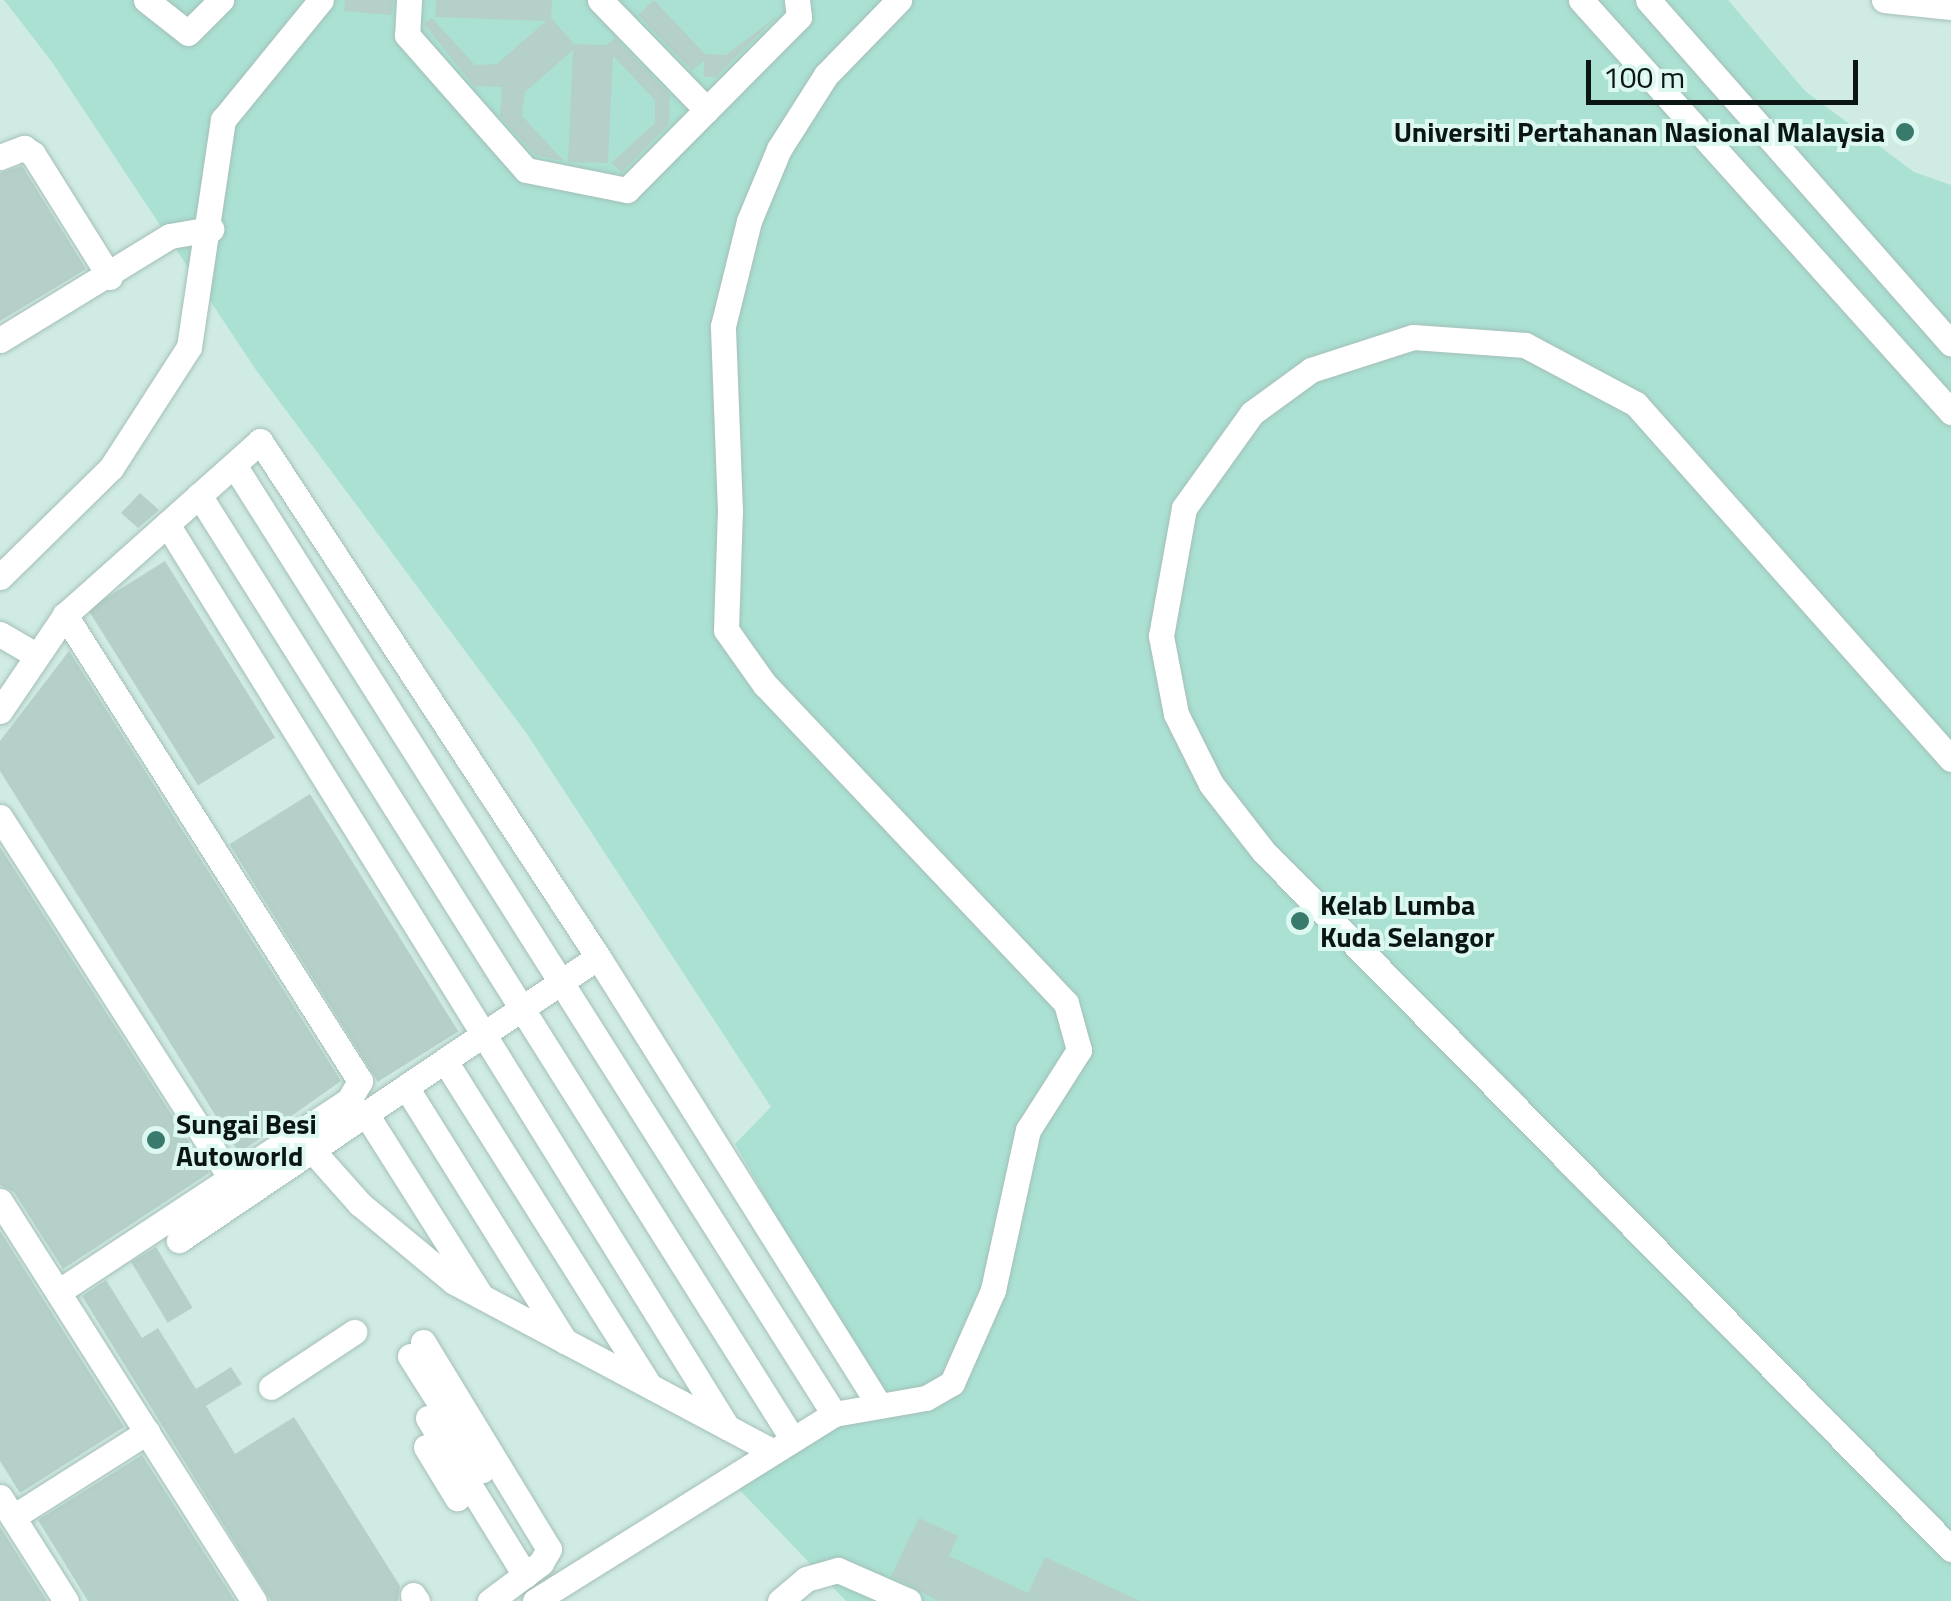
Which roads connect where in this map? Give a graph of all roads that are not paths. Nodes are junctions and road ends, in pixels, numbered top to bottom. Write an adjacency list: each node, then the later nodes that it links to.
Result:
1 (146, 0): 2 (street)
2 (221, 0)
3 (321, 0): 14 (street)
4 (409, 0): 12 (street)
5 (600, 0): 12 (street)
6 (797, 0): 12 (street)
7 (899, 0): 47 (street)
8 (1581, 0): 18 (street)
9 (1648, 0): 17 (street)
10 (1884, 0): 11 (street)
11 (1951, 7)
12 (707, 110)
13 (0, 158): 15 (street)
14 (211, 229): 15 (street); 22 (street)
15 (110, 277): 16 (street)
16 (0, 340)
17 (1951, 344)
18 (1951, 412)
19 (234, 465): 20 (street); 29 (street); 30 (street)
20 (199, 496): 21 (street); 31 (street)
21 (167, 524): 23 (street); 32 (street)
22 (0, 577)
23 (65, 615): 25 (street); 37 (street)
24 (0, 634): 25 (street)
25 (36, 655): 26 (street)
26 (0, 711)
27 (1951, 759): 55 (street)
28 (0, 817): 37 (street)
29 (598, 957): 30 (street); 47 (street)
30 (560, 984): 31 (street); 48 (street)
31 (525, 1007): 32 (street); 52 (street)
32 (483, 1035): 33 (street); 50 (street)
33 (445, 1061): 34 (street); 46 (street)
34 (406, 1087): 35 (street); 43 (street)
35 (366, 1114): 36 (street); 41 (street)
36 (312, 1150): 39 (street); 41 (street)
37 (232, 1178): 40 (street)
38 (0, 1201): 40 (street)
39 (178, 1240)
40 (58, 1292): 51 (street)
41 (484, 1302): 43 (street)
42 (354, 1332): 45 (street)
43 (565, 1342): 46 (street)
44 (417, 1349): 57 (street)
45 (270, 1387)
46 (651, 1388): 50 (street)
47 (879, 1405): 48 (street)
48 (834, 1414): 52 (street)
49 (428, 1418): 57 (street)
50 (727, 1427): 52 (street)
51 (147, 1432): 54 (street); 59 (street)
52 (782, 1445): 61 (street)
53 (426, 1447): 57 (street)
54 (6, 1507): 58 (street)
55 (1951, 1550)
56 (838, 1570): 62 (street); 63 (street); 64 (street)
57 (526, 1574): 60 (street)
58 (66, 1601)
59 (254, 1601)
60 (490, 1601)
61 (535, 1601)
62 (780, 1601)
63 (853, 1601)
64 (909, 1601)

